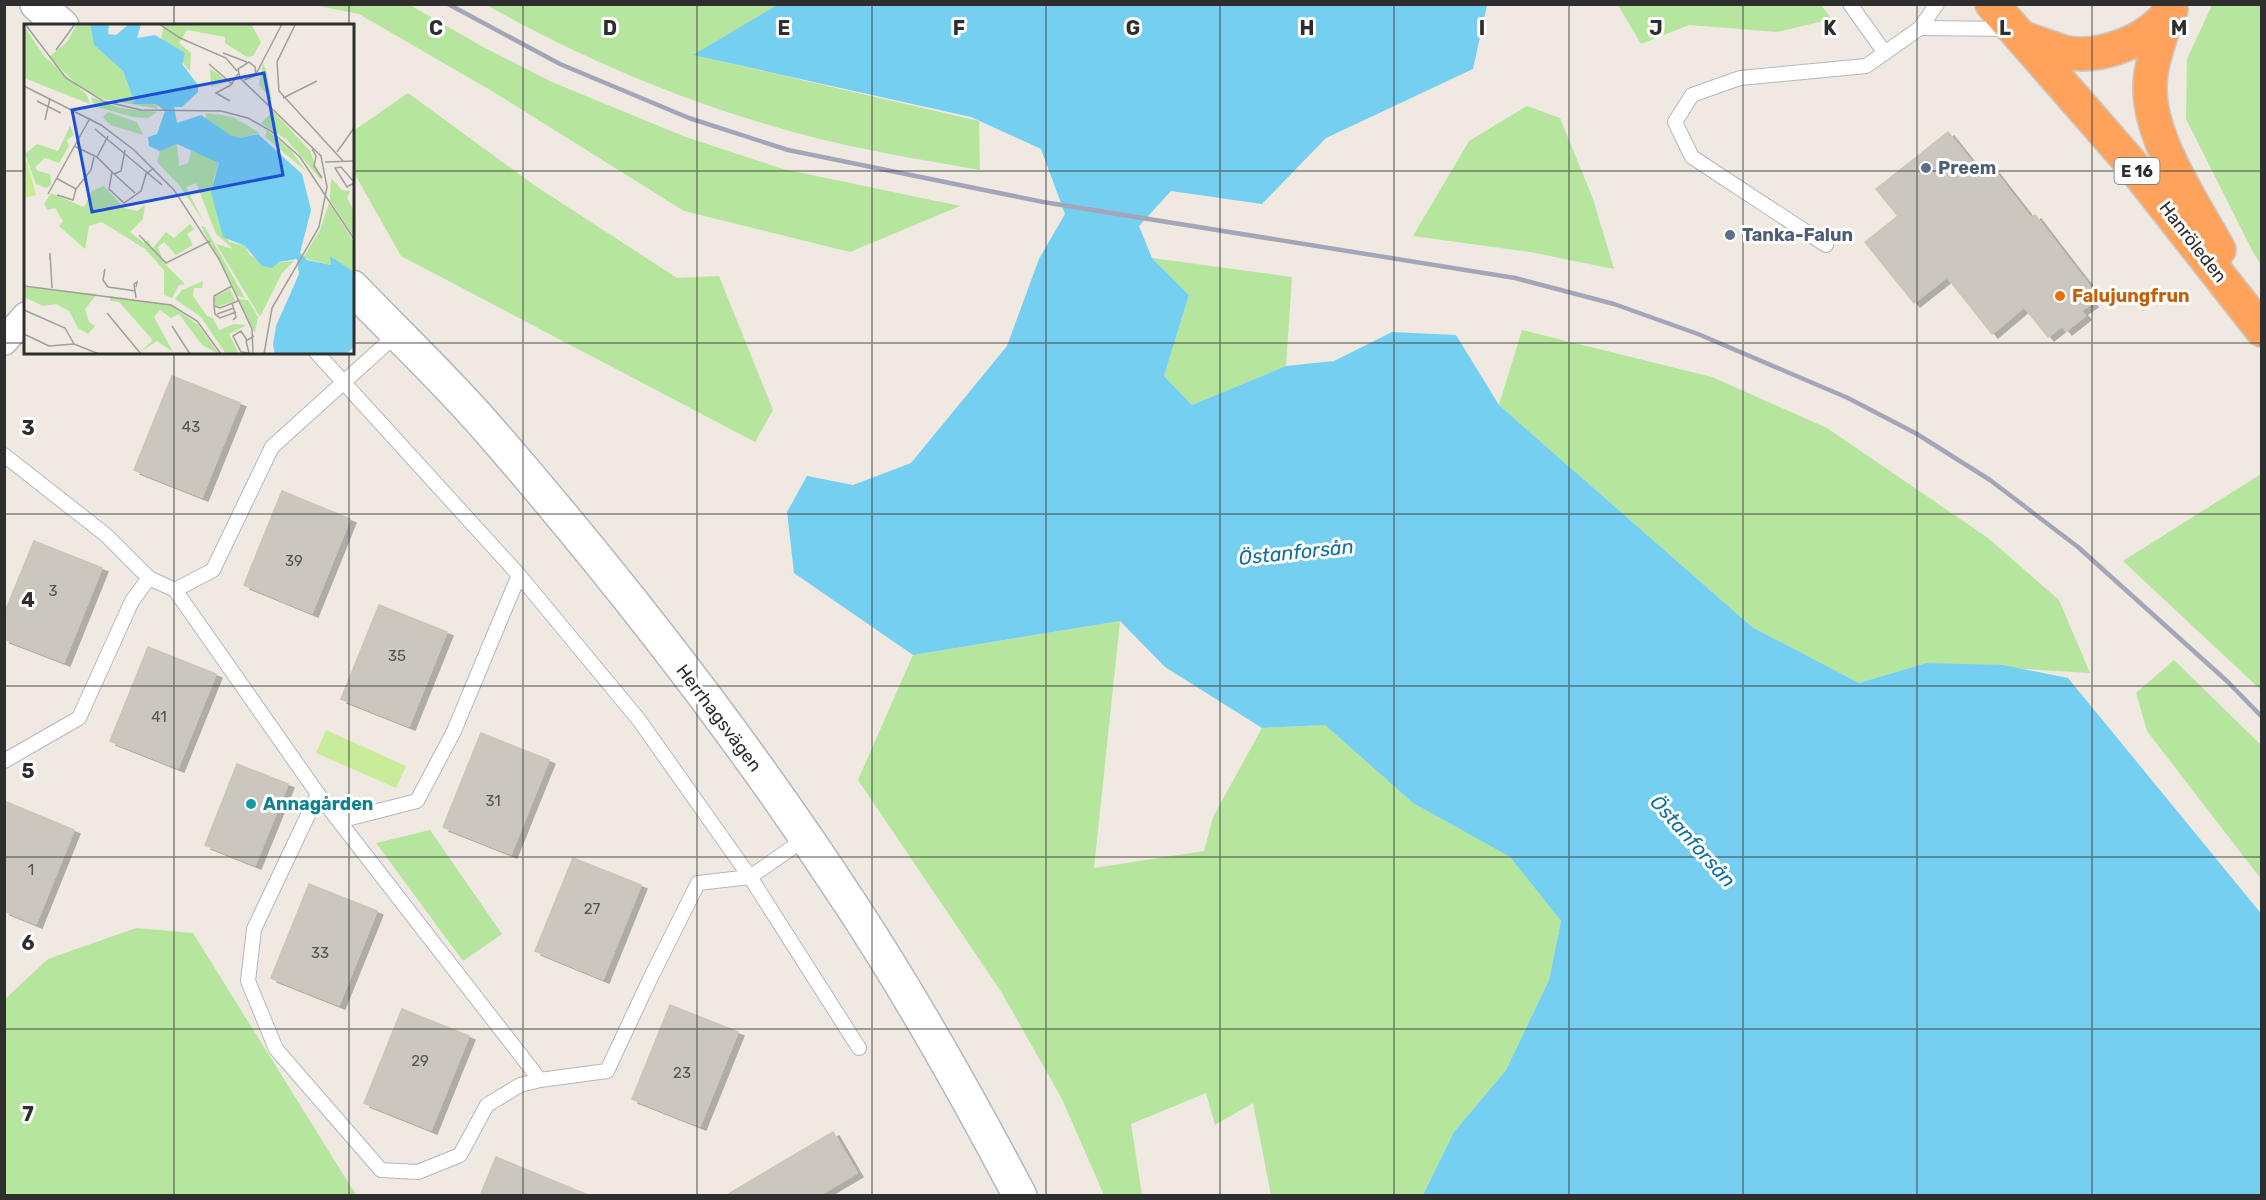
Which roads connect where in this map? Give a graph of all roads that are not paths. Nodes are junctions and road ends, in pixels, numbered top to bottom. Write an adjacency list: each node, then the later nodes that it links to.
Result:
1 (37, 4): 6 (street)
2 (1850, 4): 9 (lane)
3 (1937, 4): 7 (lane)
4 (1992, 4): 8 (highway, E 16)
5 (2171, 10): 8 (highway); 13 (highway, Hanröleden / E 16)
6 (60, 24)
7 (1920, 28): 8 (lane); 9 (lane)
8 (2019, 34): 13 (highway, Hanröleden / E 16)
9 (1885, 53): 10 (lane)
10 (1826, 245)
11 (354, 289): 14 (street, Herrhagsvägen)
12 (24, 318): 15 (street)
13 (2254, 319)
14 (397, 333): 17 (lane); 25 (street, Herrhagsvägen)
15 (4, 341)
16 (318, 354): 17 (lane)
17 (344, 380): 19 (lane); 21 (lane)
18 (4, 455): 20 (lane)
19 (519, 575): 24 (lane); 26 (lane)
20 (149, 578): 21 (lane); 22 (lane)
21 (175, 590): 23 (lane)
22 (4, 761)
23 (318, 794): 24 (lane); 28 (lane)
24 (339, 821): 28 (lane)
25 (806, 838): 26 (lane); 29 (street, Herrhagsvägen)
26 (750, 877): 27 (lane); 28 (lane)
27 (859, 1048)
28 (540, 1080)
29 (1020, 1196)

